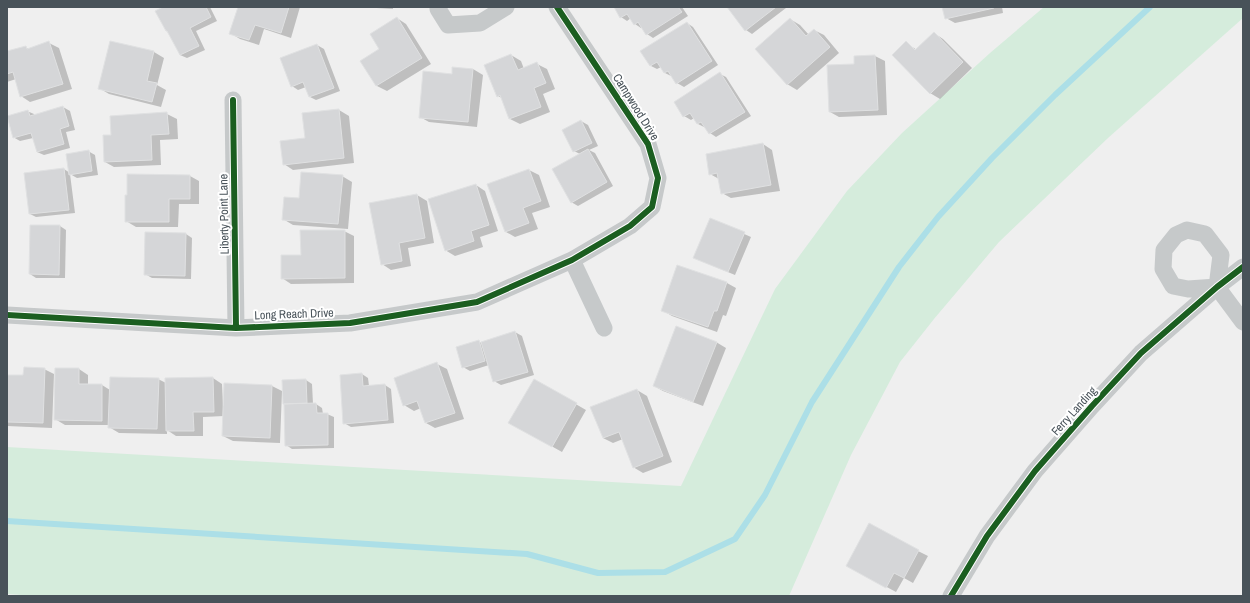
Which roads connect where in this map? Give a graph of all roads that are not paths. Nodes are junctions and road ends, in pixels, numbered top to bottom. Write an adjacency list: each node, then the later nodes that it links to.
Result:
1 (438, 7): 2 (street)
2 (506, 7)
3 (557, 7): 5 (street, Campwood Drive)
4 (233, 100): 10 (street, Liberty Point Lane)
5 (572, 260): 10 (street, Long Reach Drive); 11 (street)
6 (1243, 267): 7 (street, Ferry Landing)
7 (1217, 287): 9 (street); 12 (street, Ferry Landing)
8 (7, 315): 10 (street, Long Reach Drive)
9 (1243, 322)
10 (236, 328)
11 (604, 328)
12 (951, 596)

